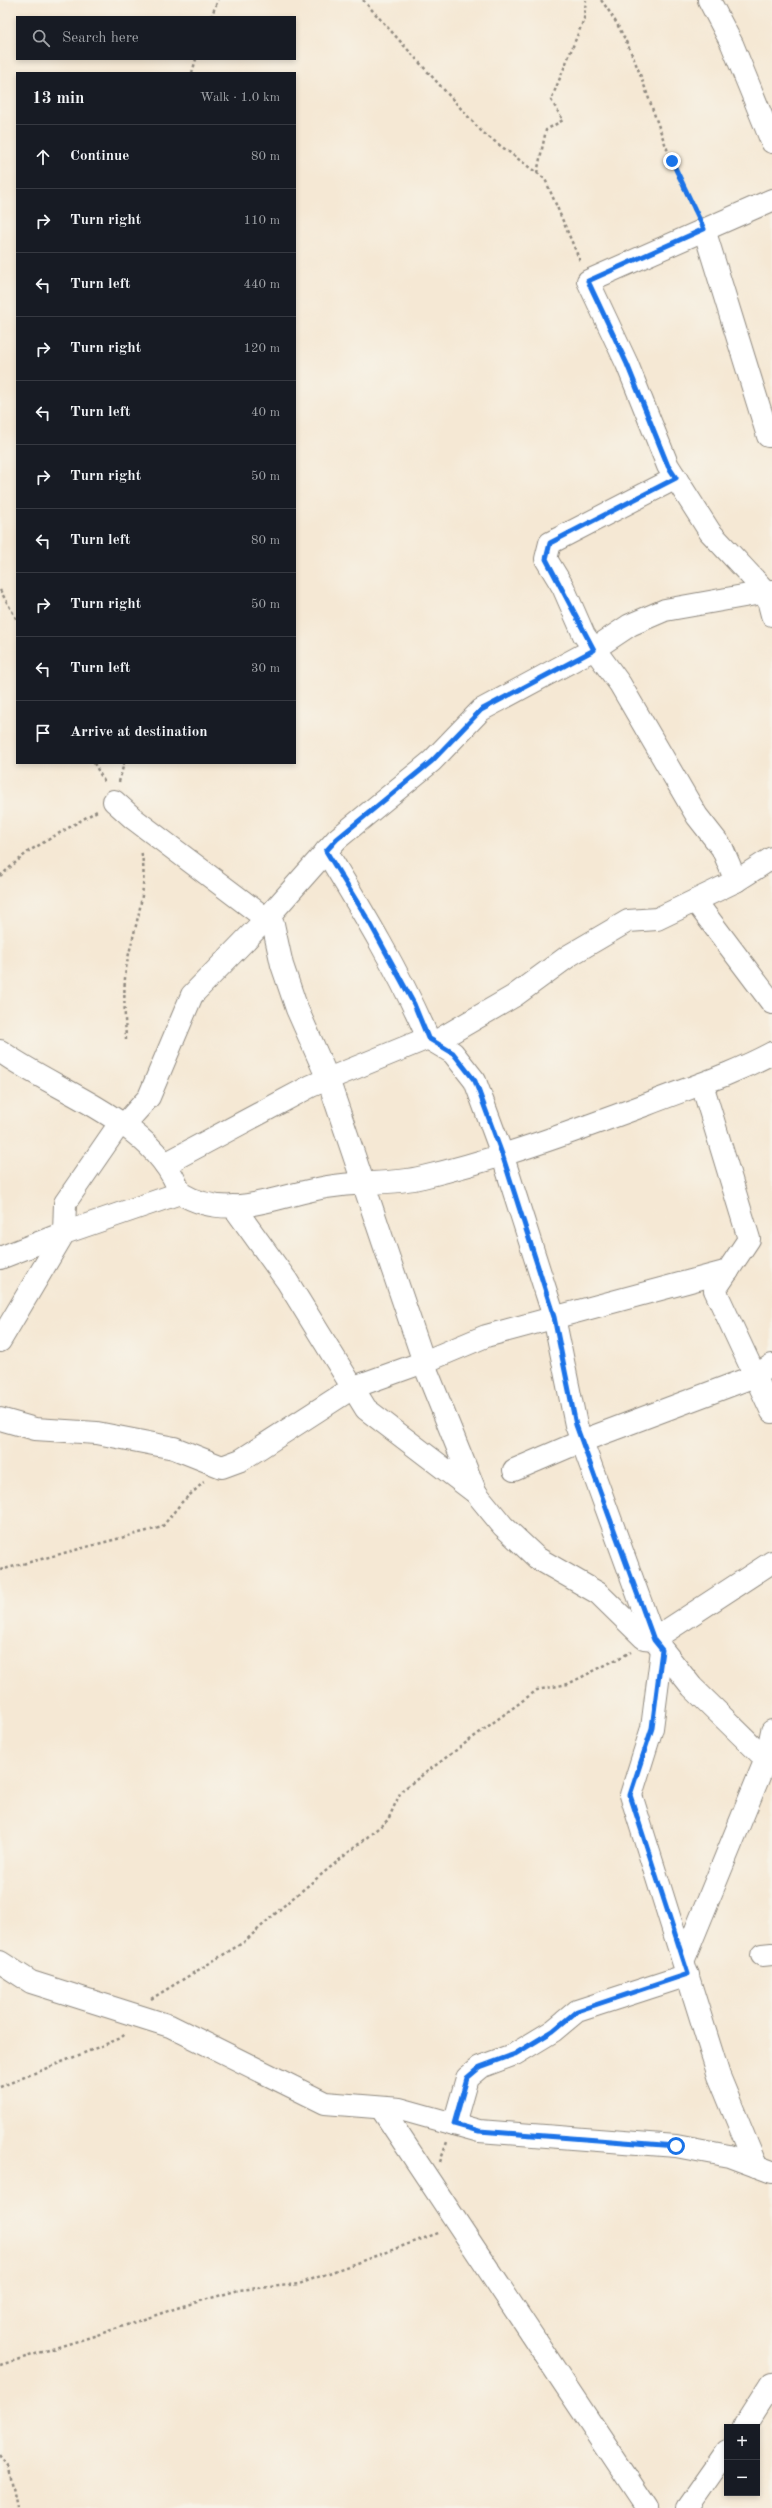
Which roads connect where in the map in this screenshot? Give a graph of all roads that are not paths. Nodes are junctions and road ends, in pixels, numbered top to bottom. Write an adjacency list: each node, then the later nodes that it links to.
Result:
1 (709, 0): 2 (street)
2 (772, 142)
3 (772, 200): 4 (street)
4 (704, 229): 5 (street); 6 (street)
5 (768, 436)
6 (676, 478): 7 (street); 9 (street)
7 (769, 592): 8 (street); 9 (street)
8 (772, 615)
9 (594, 650): 11 (street); 13 (street)
10 (114, 801): 15 (street)
11 (326, 851): 15 (street); 17 (street)
12 (772, 858): 13 (street)
13 (736, 881): 14 (street)
14 (696, 902): 16 (street); 17 (street)
15 (267, 918): 20 (street); 22 (street)
16 (772, 1003)
17 (431, 1040): 20 (street); 23 (street)
18 (0, 1051): 22 (street)
19 (772, 1053): 21 (street)
20 (328, 1079): 24 (street); 25 (street)
21 (702, 1084): 23 (street); 30 (street)
22 (123, 1126): 24 (street); 28 (street)
23 (502, 1154): 25 (street); 31 (street)
24 (165, 1164): 26 (street)
25 (364, 1183): 27 (street); 33 (street)
26 (180, 1193): 27 (street); 28 (street)
27 (233, 1206): 35 (street)
28 (64, 1233): 29 (street); 32 (street)
29 (0, 1258)
30 (728, 1271): 31 (street); 34 (street)
31 (554, 1317): 33 (street); 38 (street)
32 (0, 1341)
33 (424, 1362): 35 (street); 40 (street)
34 (763, 1370): 36 (street); 38 (street)
35 (354, 1387): 37 (street); 40 (street)
36 (772, 1412)
37 (0, 1419)
38 (582, 1441): 39 (street); 42 (street)
39 (514, 1470)
40 (476, 1493): 42 (street)
41 (772, 1562): 42 (street)
42 (658, 1645): 44 (street); 46 (street)
43 (772, 1731): 44 (street)
44 (769, 1762): 46 (street)
45 (0, 1962): 47 (street)
46 (686, 1967): 48 (street); 49 (street)
47 (381, 2108): 48 (street); 53 (street)
48 (454, 2124): 49 (street)
49 (764, 2169)
50 (772, 2383): 51 (street)
51 (746, 2424)
52 (724, 2455): 54 (street)
53 (647, 2508)
54 (687, 2508)

